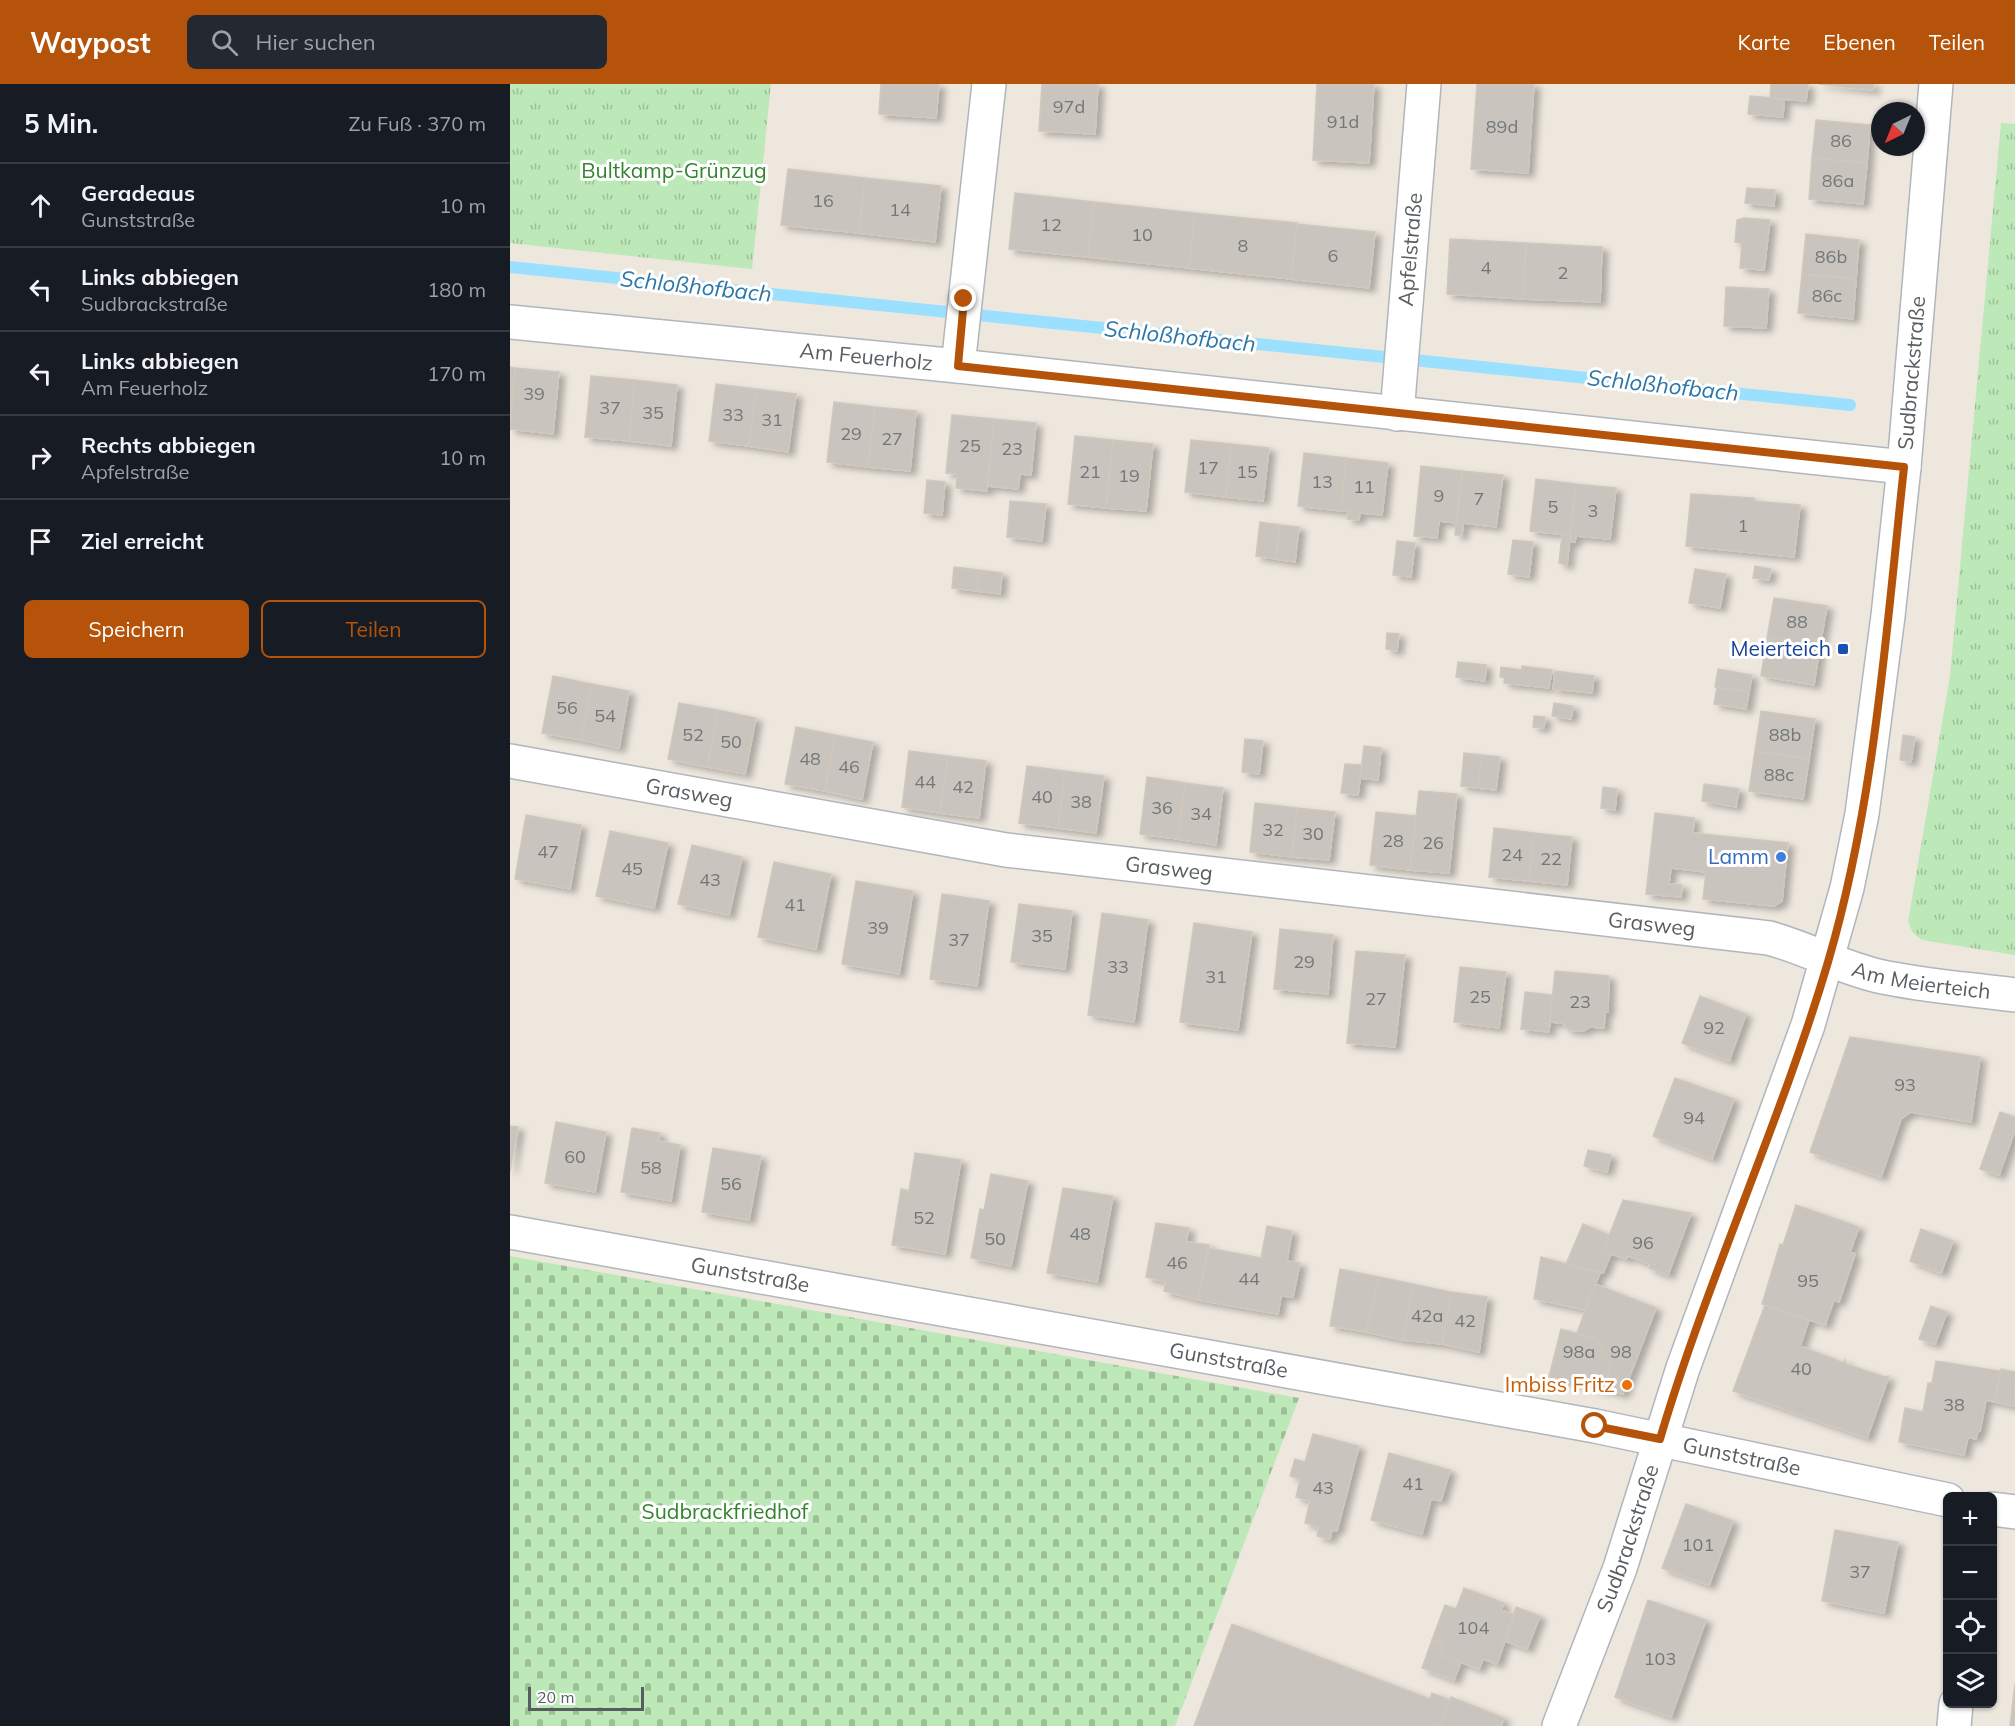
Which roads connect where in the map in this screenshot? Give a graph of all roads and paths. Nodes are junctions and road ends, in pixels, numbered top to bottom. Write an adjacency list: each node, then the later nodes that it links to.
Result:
1 (989, 84): 5 (street)
2 (1424, 84): 6 (street, Apfelstraße)
3 (1936, 84): 7 (street, Sudbrackstraße)
4 (510, 322): 5 (street, Am Feuerholz)
5 (958, 366): 6 (street, Am Feuerholz)
6 (1397, 414): 7 (street, Am Feuerholz)
7 (1904, 467): 9 (street, Sudbrackstraße)
8 (510, 761): 9 (street, Grasweg)
9 (1829, 960): 10 (street, Am Meierteich); 12 (street, Sudbrackstraße)
10 (2015, 995)
11 (510, 1232): 12 (street, Gunststraße)
12 (1660, 1439): 13 (street, Gunststraße); 17 (street, Sudbrackstraße)
13 (1943, 1499)
14 (1997, 1510): 15 (street)
15 (2015, 1512)
16 (1955, 1708): 18 (street)
17 (1559, 1726)
18 (1953, 1726)

